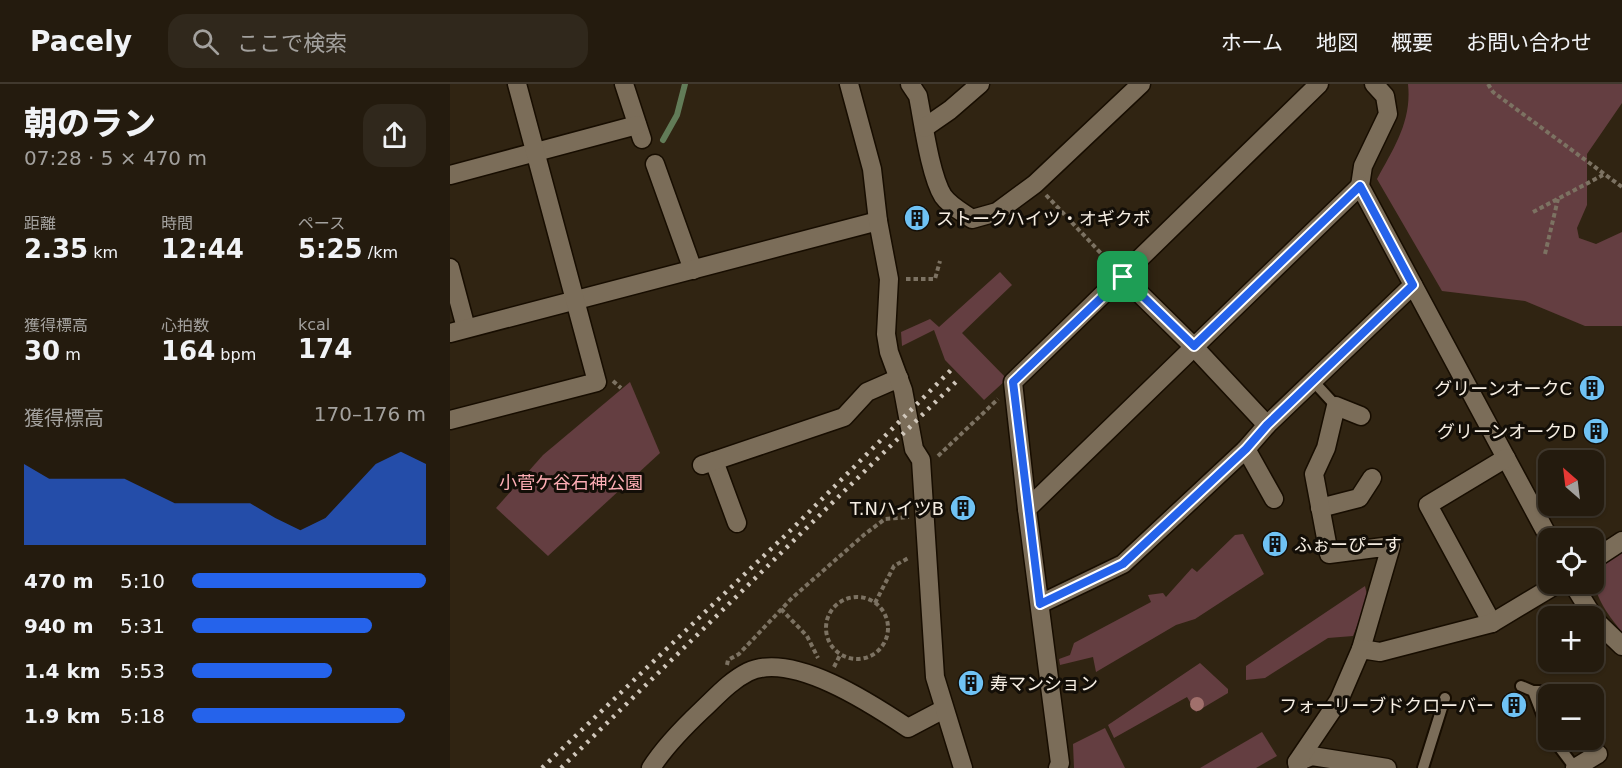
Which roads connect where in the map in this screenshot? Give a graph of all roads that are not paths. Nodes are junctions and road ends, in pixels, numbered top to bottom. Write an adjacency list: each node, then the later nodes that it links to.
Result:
1 (517, 84): 10 (street)
2 (624, 84): 10 (street)
3 (849, 84): 14 (street)
4 (910, 84): 9 (street)
5 (980, 84): 9 (street)
6 (1141, 84): 9 (street)
7 (1319, 84): 17 (street)
8 (1374, 84): 13 (street)
9 (924, 128)
10 (536, 153): 12 (street); 19 (street)
11 (655, 164): 16 (street)
12 (450, 175)
13 (1360, 186): 18 (street); 21 (street)
14 (878, 221): 16 (street); 22 (street)
15 (450, 268): 20 (street)
16 (693, 270): 19 (street)
17 (1123, 277): 21 (street); 33 (street)
18 (1413, 285): 23 (street); 29 (street)
19 (575, 300): 20 (street); 26 (street)
20 (458, 331)
21 (1194, 346): 27 (street); 33 (street)
22 (899, 378): 34 (street); 49 (street)
23 (1314, 382): 24 (lane); 27 (street)
24 (1336, 406): 25 (street); 32 (street)
25 (1361, 416)
26 (450, 420)
27 (1267, 425): 28 (street)
28 (1246, 449): 31 (street); 40 (street)
29 (1506, 458): 35 (street); 41 (street)
30 (1372, 478): 32 (street)
31 (1274, 499)
32 (1320, 508): 43 (street)
33 (1027, 509): 40 (street)
34 (737, 523)
35 (1544, 528)
36 (1622, 541): 37 (street)
37 (1604, 553)
38 (1540, 594): 41 (street)
39 (1579, 594): 42 (street)
40 (1040, 604): 55 (street)
41 (1492, 623): 43 (street)
42 (1622, 646)
43 (1361, 648): 52 (street)
44 (1521, 686): 45 (lane)
45 (1533, 691): 46 (lane); 48 (lane)
46 (1538, 691)
47 (1445, 698): 57 (lane)
48 (1538, 704)
49 (944, 709): 53 (street); 54 (street)
50 (1562, 750): 58 (lane)
51 (1598, 754): 58 (street)
52 (1298, 765): 56 (street)
53 (651, 768)
54 (963, 768)
55 (1058, 768)
56 (1387, 768)
57 (1423, 768)
58 (1575, 768)

